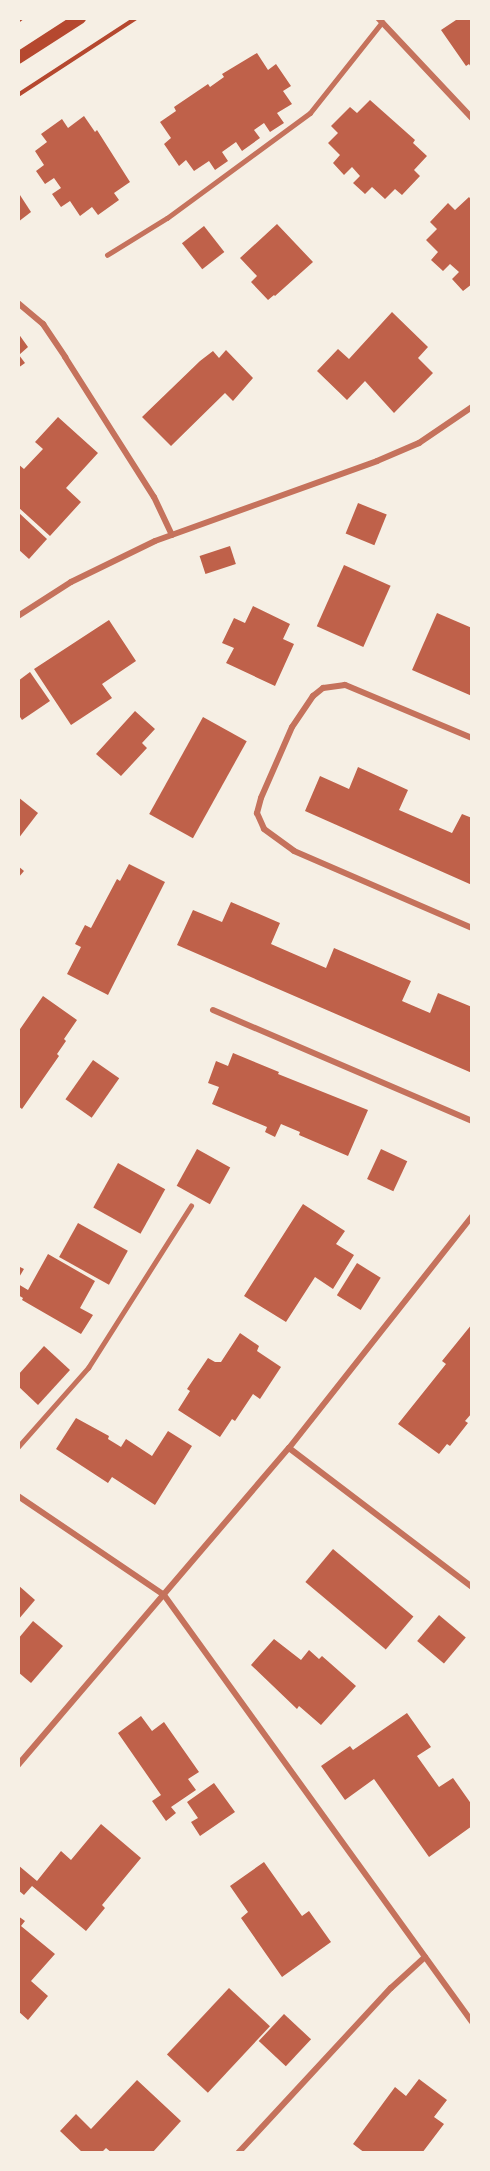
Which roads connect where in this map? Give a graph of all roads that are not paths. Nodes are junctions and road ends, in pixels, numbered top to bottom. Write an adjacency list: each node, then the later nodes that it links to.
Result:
1 (80, 18): 3 (main road)
2 (380, 20): 4 (street); 5 (lane)
3 (18, 58)
4 (472, 118)
5 (107, 255)
6 (18, 303): 8 (street)
7 (472, 407): 8 (street)
8 (172, 535): 9 (street)
9 (18, 616)
10 (472, 738): 11 (street)
11 (472, 928)
12 (213, 1010): 13 (street)
13 (472, 1121)
14 (190, 1206): 16 (lane)
15 (472, 1216): 17 (street)
16 (18, 1447)
17 (290, 1448): 19 (street); 20 (street)
18 (18, 1496): 20 (street)
19 (472, 1587)
20 (164, 1595): 21 (street); 22 (street)
21 (18, 1765)
22 (425, 1957): 23 (street); 24 (street)
23 (472, 2022)
24 (238, 2153)

